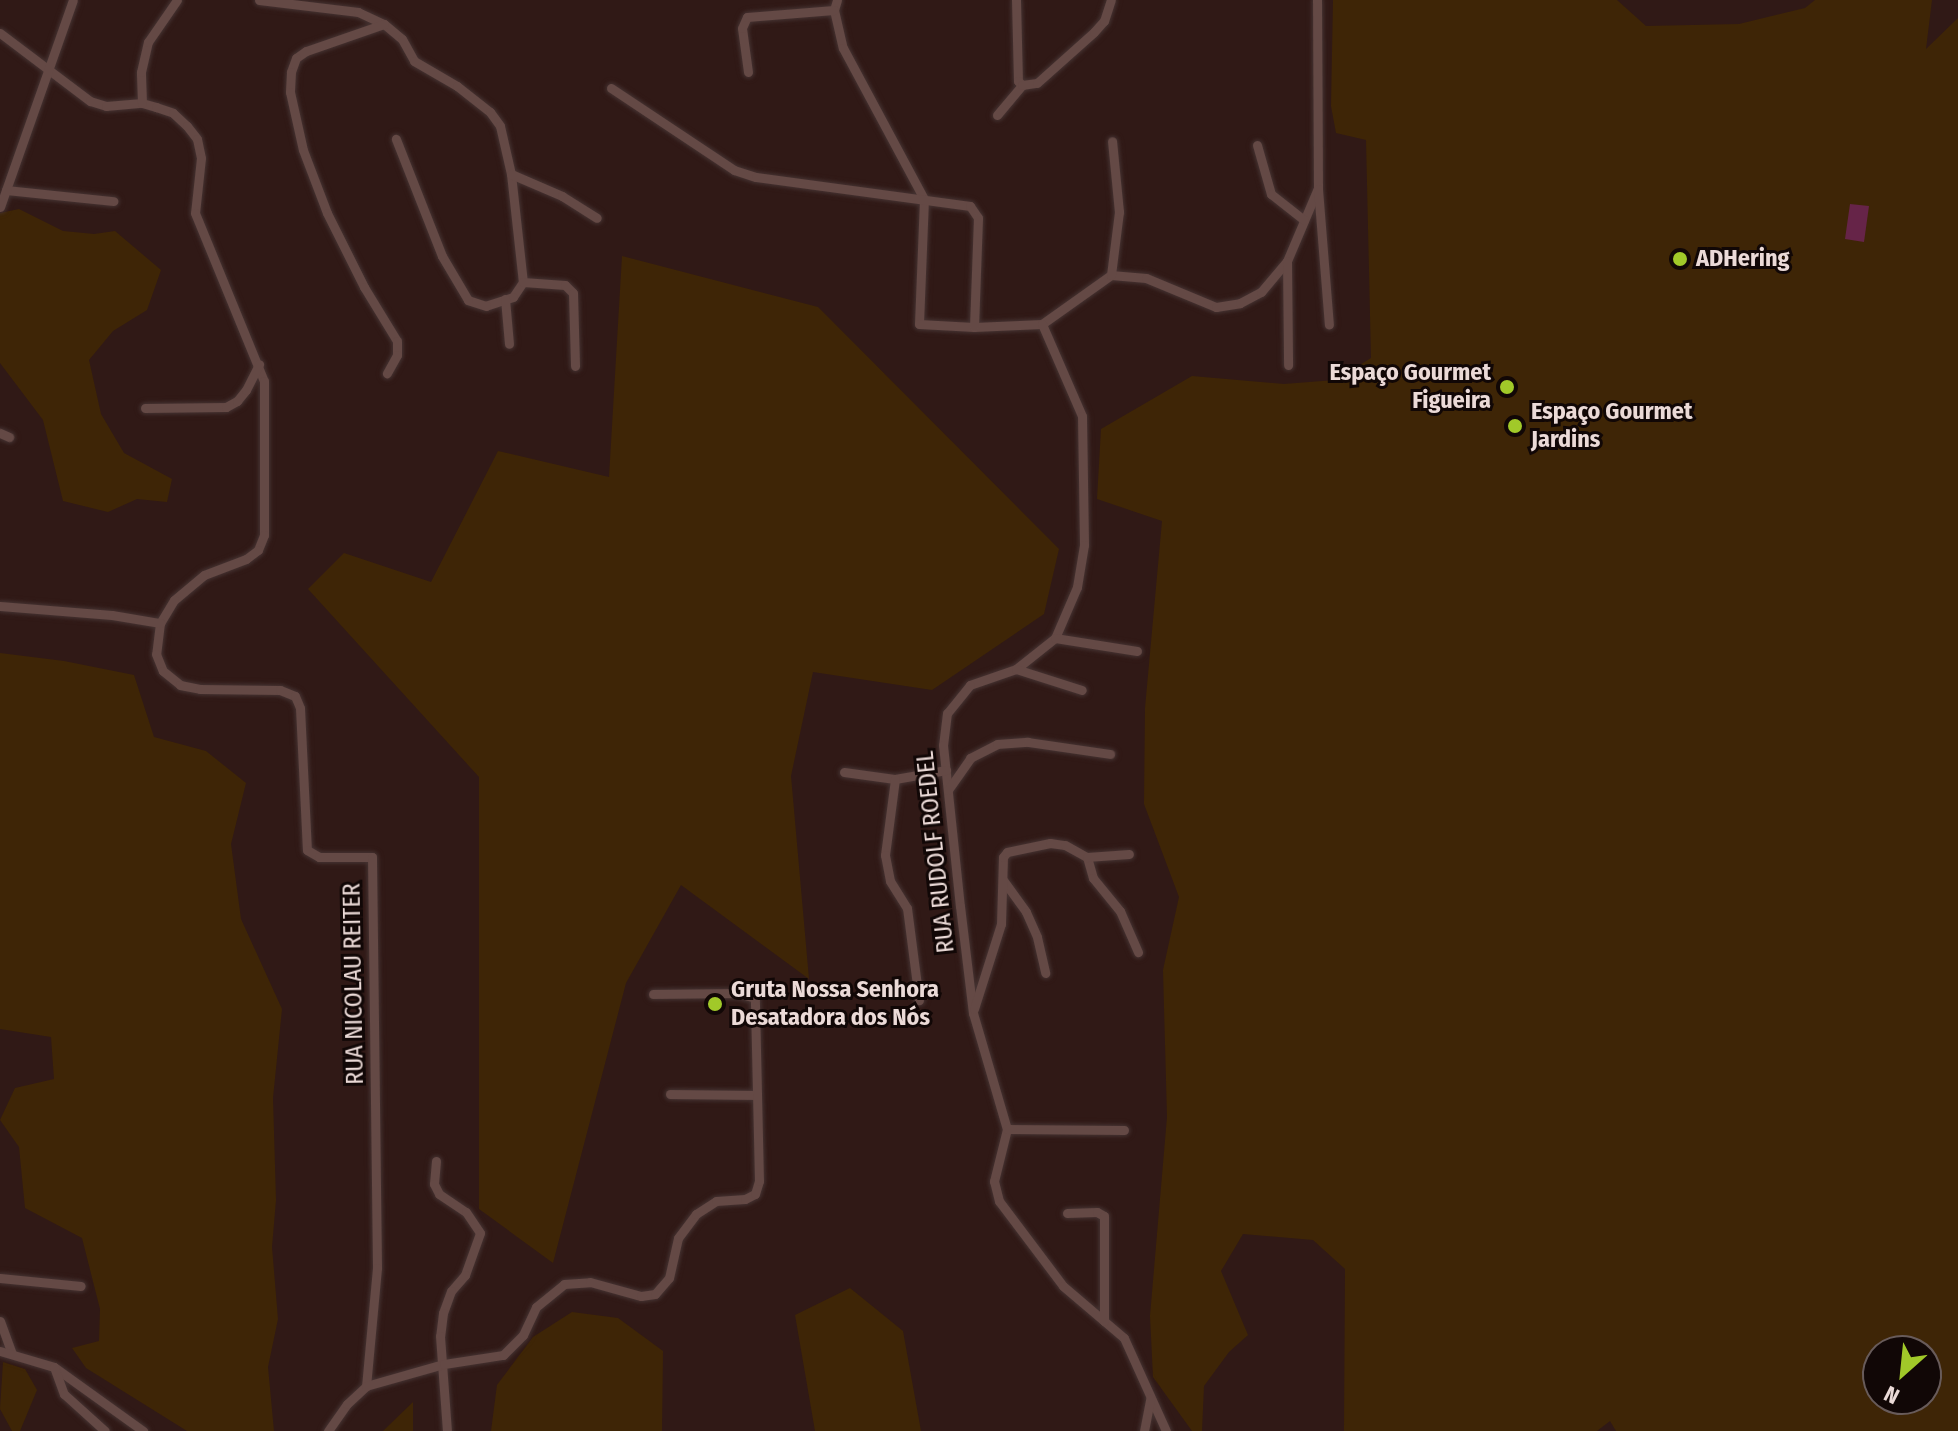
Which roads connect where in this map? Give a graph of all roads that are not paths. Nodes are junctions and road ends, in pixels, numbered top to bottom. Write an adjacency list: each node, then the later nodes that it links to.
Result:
1 (73, 0): 10 (street)
2 (177, 0): 14 (street)
3 (259, 0): 8 (street)
4 (1016, 0): 12 (street)
5 (1111, 0): 12 (street)
6 (1317, 0): 20 (street)
7 (835, 5): 11 (street); 22 (street)
8 (384, 24): 19 (street); 38 (street)
9 (0, 33): 10 (street)
10 (46, 69): 14 (street); 21 (street)
11 (748, 72)
12 (1022, 85): 15 (street)
13 (611, 88): 22 (street)
14 (142, 103): 35 (street)
15 (997, 115)
16 (396, 139): 30 (street)
17 (1112, 141): 28 (street)
18 (1257, 145): 26 (street)
19 (511, 174): 25 (street); 29 (street)
20 (1318, 188): 26 (street); 32 (street)
21 (6, 190): 23 (street); 24 (street)
22 (924, 199): 33 (street); 33 (street)
23 (113, 201)
24 (0, 207)
25 (597, 218)
26 (1304, 220): 27 (street)
27 (1287, 261): 28 (street); 36 (street)
28 (1111, 275): 31 (street)
29 (523, 282): 30 (street); 37 (street)
30 (505, 299): 34 (street)
31 (1042, 324): 33 (street); 42 (street, RUA RUDOLF ROEDEL)
32 (1329, 325)
33 (974, 327)
34 (509, 344)
35 (259, 364): 39 (street); 41 (street)
36 (1288, 365)
37 (575, 366)
38 (387, 373)
39 (145, 408)
40 (0, 606): 41 (street)
41 (160, 623): 73 (street, RUA NICOLAU REITER)
42 (1055, 638): 43 (street); 44 (street, RUA RUDOLF ROEDEL)
43 (1137, 651)
44 (1016, 669): 45 (street); 47 (street, RUA RUDOLF ROEDEL)
45 (1082, 690)
46 (1110, 754): 50 (street)
47 (946, 770): 49 (street); 50 (street, RUA RUDOLF ROEDEL)
48 (844, 772): 49 (street)
49 (895, 779): 57 (street)
50 (947, 791): 58 (street, RUA RUDOLF ROEDEL)
51 (1129, 854): 52 (street)
52 (1087, 857): 53 (street); 54 (street)
53 (1003, 880): 55 (street); 58 (street)
54 (1138, 952)
55 (1045, 973)
56 (653, 994): 60 (street)
57 (919, 1000)
58 (973, 1013): 61 (street, RUA RUDOLF ROEDEL)
59 (670, 1094): 60 (street)
60 (756, 1095): 71 (street)
61 (1007, 1129): 62 (street); 68 (street)
62 (1124, 1130)
63 (436, 1161): 71 (street)
64 (1067, 1213): 68 (street)
65 (0, 1278): 66 (street)
66 (81, 1286)
67 (0, 1321): 70 (street)
68 (1104, 1321): 74 (street)
69 (0, 1351): 70 (street)
70 (12, 1354): 72 (street)
71 (444, 1364): 73 (street); 78 (street)
72 (54, 1367): 75 (street); 76 (street)
73 (366, 1386): 77 (street)
74 (1151, 1398): 79 (street); 80 (street)
75 (105, 1431)
76 (143, 1431)
77 (328, 1431)
78 (447, 1431)
79 (1144, 1431)
80 (1166, 1431)

